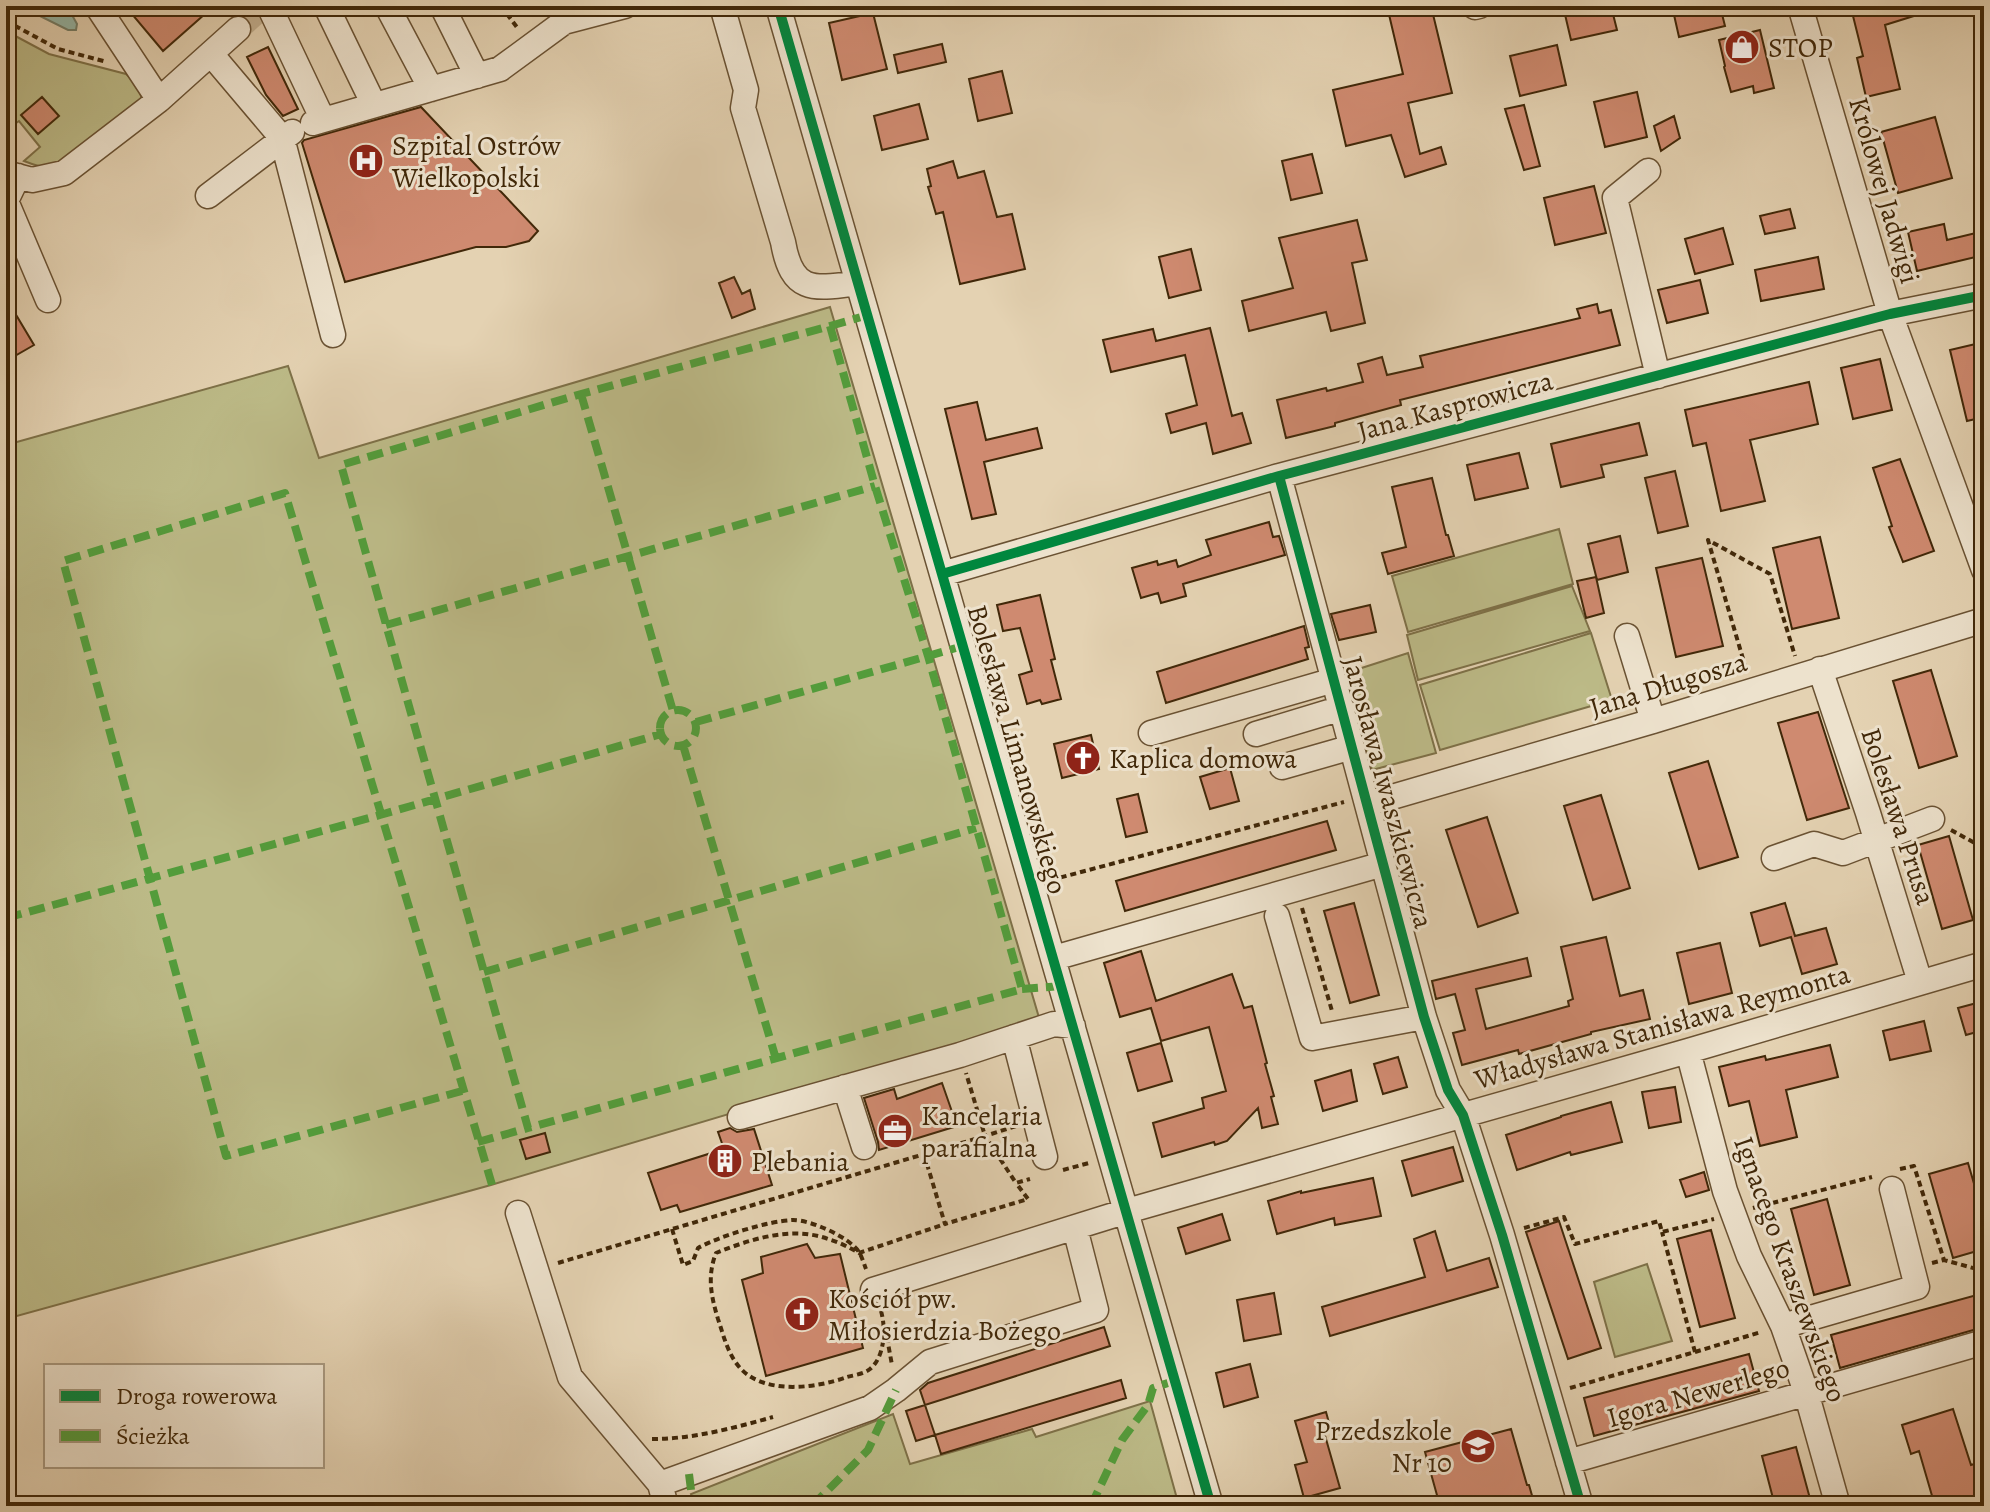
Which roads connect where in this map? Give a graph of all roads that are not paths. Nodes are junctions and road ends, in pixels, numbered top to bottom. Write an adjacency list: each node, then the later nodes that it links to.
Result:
1 (97, 6): 14 (street)
2 (326, 6): 15 (street)
3 (387, 6): 13 (street)
4 (442, 6): 12 (street)
5 (625, 6): 12 (street)
6 (722, 6): 20 (street)
7 (778, 6): 20 (street, Bolesława Limanowskiego)
8 (1800, 6): 23 (street, Królowej Jadwigi)
9 (264, 7): 16 (street)
10 (238, 29): 11 (street)
11 (211, 54): 14 (street); 16 (street)
12 (477, 76): 13 (street)
13 (431, 89): 15 (street)
14 (159, 100): 18 (street)
15 (374, 105): 16 (street)
16 (303, 128): 19 (street); 24 (street)
17 (1648, 171): 25 (street)
18 (12, 175): 22 (street)
19 (208, 196)
20 (858, 283): 28 (street, Bolesława Limanowskiego)
21 (1984, 295): 23 (street, Jana Kasprowicza)
22 (48, 300)
23 (1890, 314): 25 (street, Jana Kasprowicza); 27 (street, Królowej Jadwigi)
24 (333, 335)
25 (1658, 376): 26 (street, Jana Kasprowicza)
26 (1279, 476): 28 (street, Jana Kasprowicza); 32 (street, Jarosława Iwaszkiewicza)
27 (1984, 570)
28 (942, 574): 45 (street, Bolesława Limanowskiego)
29 (1984, 620): 31 (street, Jana Długosza)
30 (1627, 636): 34 (street)
31 (1810, 672): 34 (street, Jana Długosza); 41 (street, Bolesława Prusa)
32 (1334, 680): 33 (street, Jarosława Iwaszkiewicza); 35 (street)
33 (1342, 708): 36 (street); 37 (street, Jarosława Iwaszkiewicza)
34 (1653, 721): 39 (street, Jana Długosza)
35 (1151, 733)
36 (1256, 734)
37 (1352, 747): 38 (street); 39 (street, Jarosława Iwaszkiewicza)
38 (1282, 767)
39 (1367, 800): 43 (street, Jarosława Iwaszkiewicza)
40 (1932, 819): 41 (street)
41 (1876, 840): 42 (street); 47 (street, Bolesława Prusa)
42 (1774, 858)
43 (1383, 864): 45 (street); 48 (street, Jarosława Iwaszkiewicza)
44 (1277, 916): 48 (street)
45 (1054, 958): 49 (street, Bolesława Limanowskiego)
46 (1984, 964): 47 (street, Władysława Stanisława Reymonta)
47 (1920, 982): 51 (street, Władysława Stanisława Reymonta)
48 (1424, 1017): 53 (street, Jarosława Iwaszkiewicza)
49 (1073, 1026): 50 (street); 58 (street, Bolesława Limanowskiego)
50 (1014, 1037): 52 (street); 56 (street)
51 (1688, 1051): 53 (street, Władysława Stanisława Reymonta); 62 (street, Ignacego Kraszewskiego)
52 (845, 1087): 54 (street); 55 (street)
53 (1463, 1115): 58 (street, Władysława Stanisława Reymonta); 65 (street, Jarosława Iwaszkiewicza)
54 (740, 1117)
55 (864, 1147)
56 (1045, 1157)
57 (1892, 1189): 62 (street)
58 (1127, 1211): 60 (street, Władysława Stanisława Reymonta); 67 (street, Bolesława Limanowskiego)
59 (518, 1213): 66 (street)
60 (1075, 1228): 61 (street, Władysława Stanisława Reymonta); 66 (street)
61 (873, 1290)
62 (1783, 1326): 64 (street, Ignacego Kraszewskiego)
63 (1984, 1342): 64 (street, Igora Newerlego)
64 (1806, 1392): 65 (street, Igora Newerlego); 69 (street, Ignacego Kraszewskiego)
65 (1568, 1462): 68 (street, Jarosława Iwaszkiewicza)
66 (663, 1495)
67 (1211, 1506)
68 (1581, 1506)
69 (1838, 1506)

